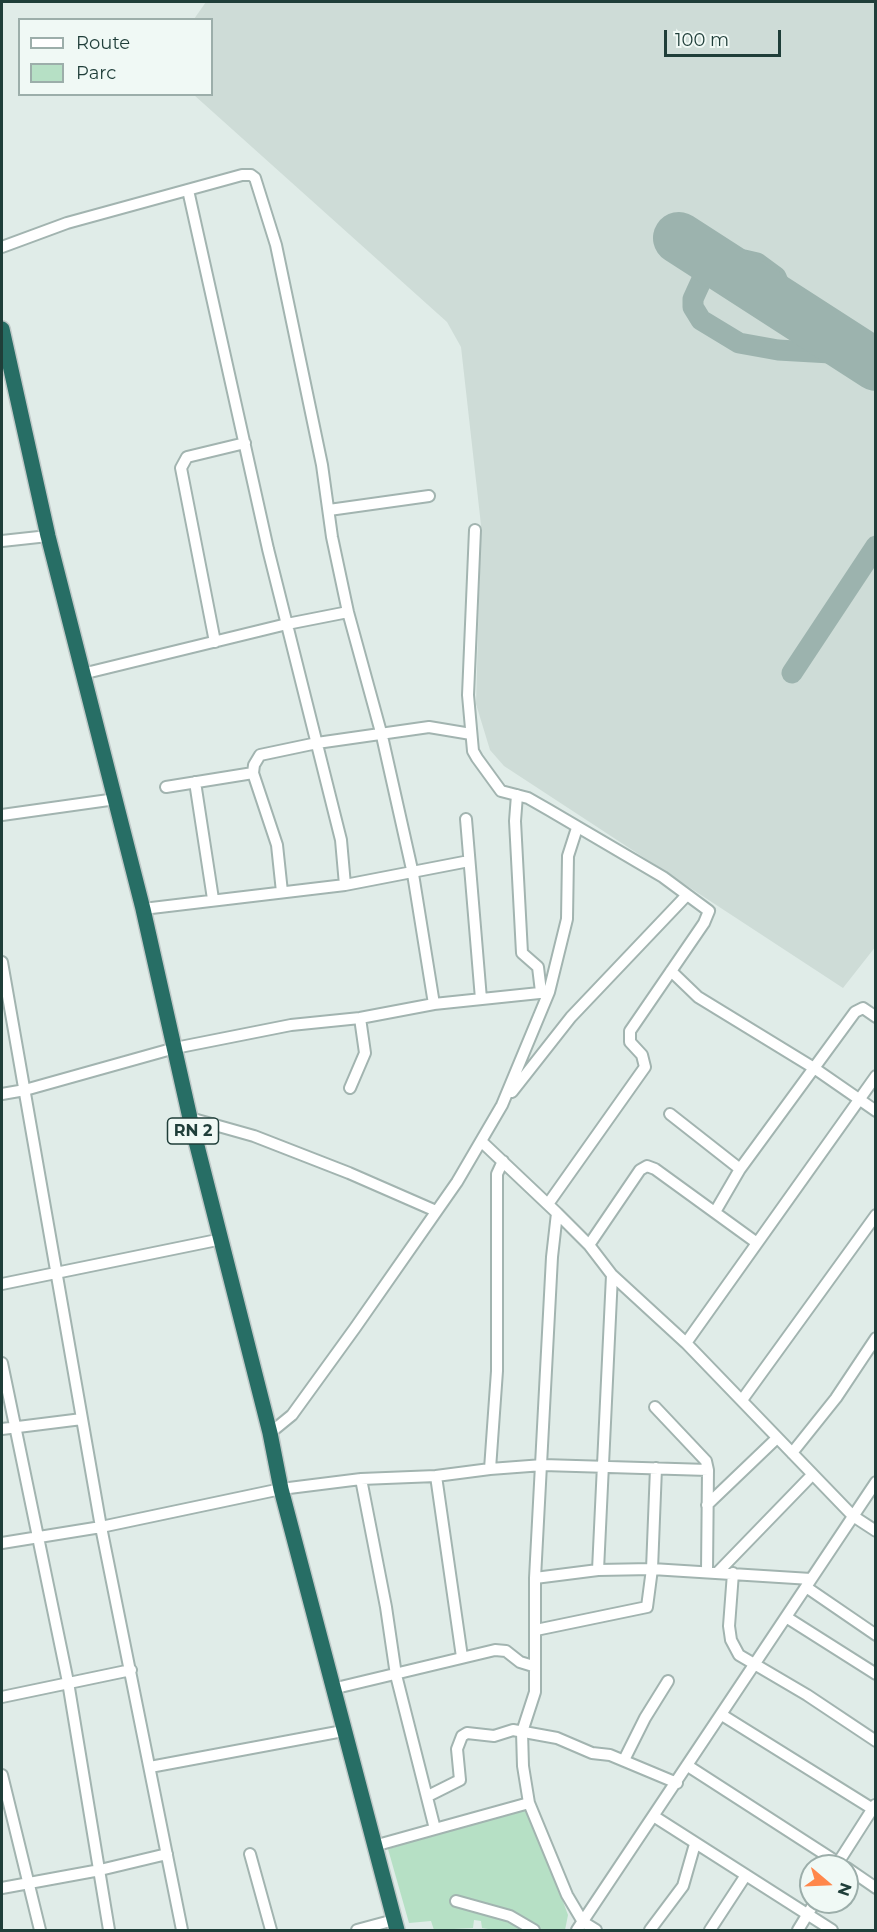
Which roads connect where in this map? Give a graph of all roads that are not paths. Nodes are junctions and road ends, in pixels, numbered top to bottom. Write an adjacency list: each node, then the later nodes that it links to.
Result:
1 (188, 190): 2 (street); 4 (street); 6 (street)
2 (2, 247)
3 (2, 329): 8 (highway, RN 2)
4 (245, 443): 11 (street); 12 (street)
5 (429, 496): 6 (street)
6 (329, 510): 10 (street)
7 (475, 530): 14 (street)
8 (48, 536): 9 (street); 13 (highway, RN 2)
9 (2, 541)
10 (348, 612): 11 (street); 15 (street)
11 (287, 624): 12 (street); 16 (street)
12 (216, 642): 13 (street)
13 (82, 674): 21 (highway, RN 2)
14 (471, 734): 15 (street); 20 (street)
15 (382, 736): 16 (street); 26 (street)
16 (317, 743): 17 (street); 27 (street)
17 (253, 772): 18 (street); 28 (street)
18 (195, 782): 19 (street); 30 (street)
19 (166, 787)
20 (517, 795): 24 (street); 34 (street)
21 (116, 800): 22 (street); 31 (highway, RN 2)
22 (2, 815)
23 (466, 819): 25 (street)
24 (577, 828): 29 (street); 34 (street)
25 (470, 861): 26 (street); 35 (street)
26 (413, 874): 27 (street); 36 (street)
27 (345, 885): 28 (street)
28 (282, 892): 30 (street)
29 (687, 895): 33 (street); 46 (street)
30 (213, 899): 31 (street)
31 (143, 909): 39 (highway, RN 2)
32 (2, 962): 43 (street)
33 (671, 971): 40 (street); 53 (street)
34 (545, 992): 35 (street); 46 (street)
35 (481, 999): 36 (street)
36 (434, 1004): 38 (street)
37 (876, 1017): 40 (street)
38 (360, 1018): 39 (street); 42 (street)
39 (175, 1048): 43 (street); 49 (highway, RN 2)
40 (814, 1068): 45 (street); 52 (street)
41 (876, 1076): 45 (street)
42 (351, 1088)
43 (25, 1090): 44 (street); 61 (street)
44 (2, 1094)
45 (859, 1099): 47 (street); 59 (street)
46 (502, 1105): 50 (street)
47 (876, 1111)
48 (670, 1113): 52 (street)
49 (190, 1118): 54 (street); 58 (highway, RN 2)
50 (482, 1142): 51 (street); 54 (street)
51 (503, 1161): 53 (street); 77 (street)
52 (740, 1169): 55 (street)
53 (548, 1204): 56 (street)
54 (436, 1211): 72 (street)
55 (715, 1212): 59 (street); 60 (street)
56 (557, 1213): 60 (street); 75 (street)
57 (876, 1215): 67 (street)
58 (222, 1239): 61 (street); 72 (highway, RN 2)
59 (757, 1244): 65 (street)
60 (589, 1245): 62 (street)
61 (54, 1271): 63 (street); 69 (street)
62 (612, 1275): 65 (street); 76 (street)
63 (2, 1284)
64 (876, 1338): 74 (street)
65 (686, 1343): 67 (street)
66 (2, 1363): 70 (street)
67 (742, 1400): 73 (street)
68 (655, 1407): 79 (street)
69 (82, 1419): 70 (street); 87 (street)
70 (15, 1428): 71 (street); 89 (street)
71 (2, 1429)
72 (270, 1433): 84 (highway, RN 2)
73 (777, 1438): 74 (street); 85 (street)
74 (792, 1453): 80 (street)
75 (543, 1465): 76 (street); 77 (street); 95 (street)
76 (602, 1467): 78 (street); 92 (street)
77 (490, 1468): 81 (street)
78 (656, 1468): 79 (street); 91 (street)
79 (708, 1470): 85 (street)
80 (812, 1474): 86 (street); 93 (street)
81 (436, 1476): 82 (street); 100 (street)
82 (361, 1479): 84 (street); 105 (street)
83 (876, 1482): 86 (street)
84 (281, 1489): 87 (street); 108 (highway, RN 2)
85 (707, 1505): 93 (street)
86 (853, 1516): 88 (street); 96 (street)
87 (101, 1527): 89 (street); 103 (street)
88 (876, 1531)
89 (36, 1538): 90 (street); 107 (street)
90 (2, 1543)
91 (652, 1569): 92 (street); 93 (street); 98 (street)
92 (598, 1570): 95 (street)
93 (713, 1571): 94 (street)
94 (733, 1573): 96 (street); 102 (street)
95 (535, 1578): 98 (street)
96 (809, 1583): 97 (street); 99 (street)
97 (786, 1617): 102 (street); 104 (street)
98 (536, 1630): 101 (street)
99 (876, 1635)
100 (462, 1657): 101 (street); 105 (street)
101 (533, 1666): 112 (street)
102 (756, 1666): 110 (street); 113 (street)
103 (131, 1670): 107 (street); 116 (street)
104 (876, 1674)
105 (396, 1675): 108 (street); 119 (street)
106 (668, 1681): 114 (street)
107 (68, 1682): 109 (street); 130 (street)
108 (332, 1689): 111 (highway, RN 2)
109 (2, 1697)
110 (722, 1714): 115 (street); 121 (street)
111 (343, 1731): 116 (street); 125 (highway, RN 2)
112 (522, 1732): 114 (street); 119 (street); 120 (street)
113 (876, 1741)
114 (624, 1760): 118 (street)
115 (688, 1766): 118 (street); 128 (street)
116 (150, 1767): 126 (street)
117 (2, 1776): 133 (street)
118 (677, 1783): 122 (street)
119 (428, 1796): 123 (street)
120 (530, 1803): 123 (street); 139 (street)
121 (875, 1808): 129 (street)
122 (655, 1817): 124 (street); 139 (street)
123 (435, 1829): 125 (street)
124 (695, 1844): 131 (street); 147 (street)
125 (374, 1846): 138 (highway, RN 2)
126 (167, 1854): 130 (street); 142 (street)
127 (250, 1854): 143 (street)
128 (823, 1854)
129 (848, 1854)
130 (100, 1870): 133 (street); 141 (street)
131 (746, 1875): 137 (street); 148 (street)
132 (859, 1877): 135 (street)
133 (28, 1883): 134 (street); 140 (street)
134 (2, 1888)
135 (876, 1888)
136 (456, 1901): 145 (street)
137 (807, 1915): 149 (street); 150 (street)
138 (396, 1925): 144 (street)
139 (580, 1926): 146 (street)
140 (40, 1930)
141 (109, 1930)
142 (182, 1930)
143 (271, 1930)
144 (357, 1930)
145 (534, 1930)
146 (596, 1930)
147 (650, 1930)
148 (710, 1930)
149 (798, 1930)
150 (832, 1930)

